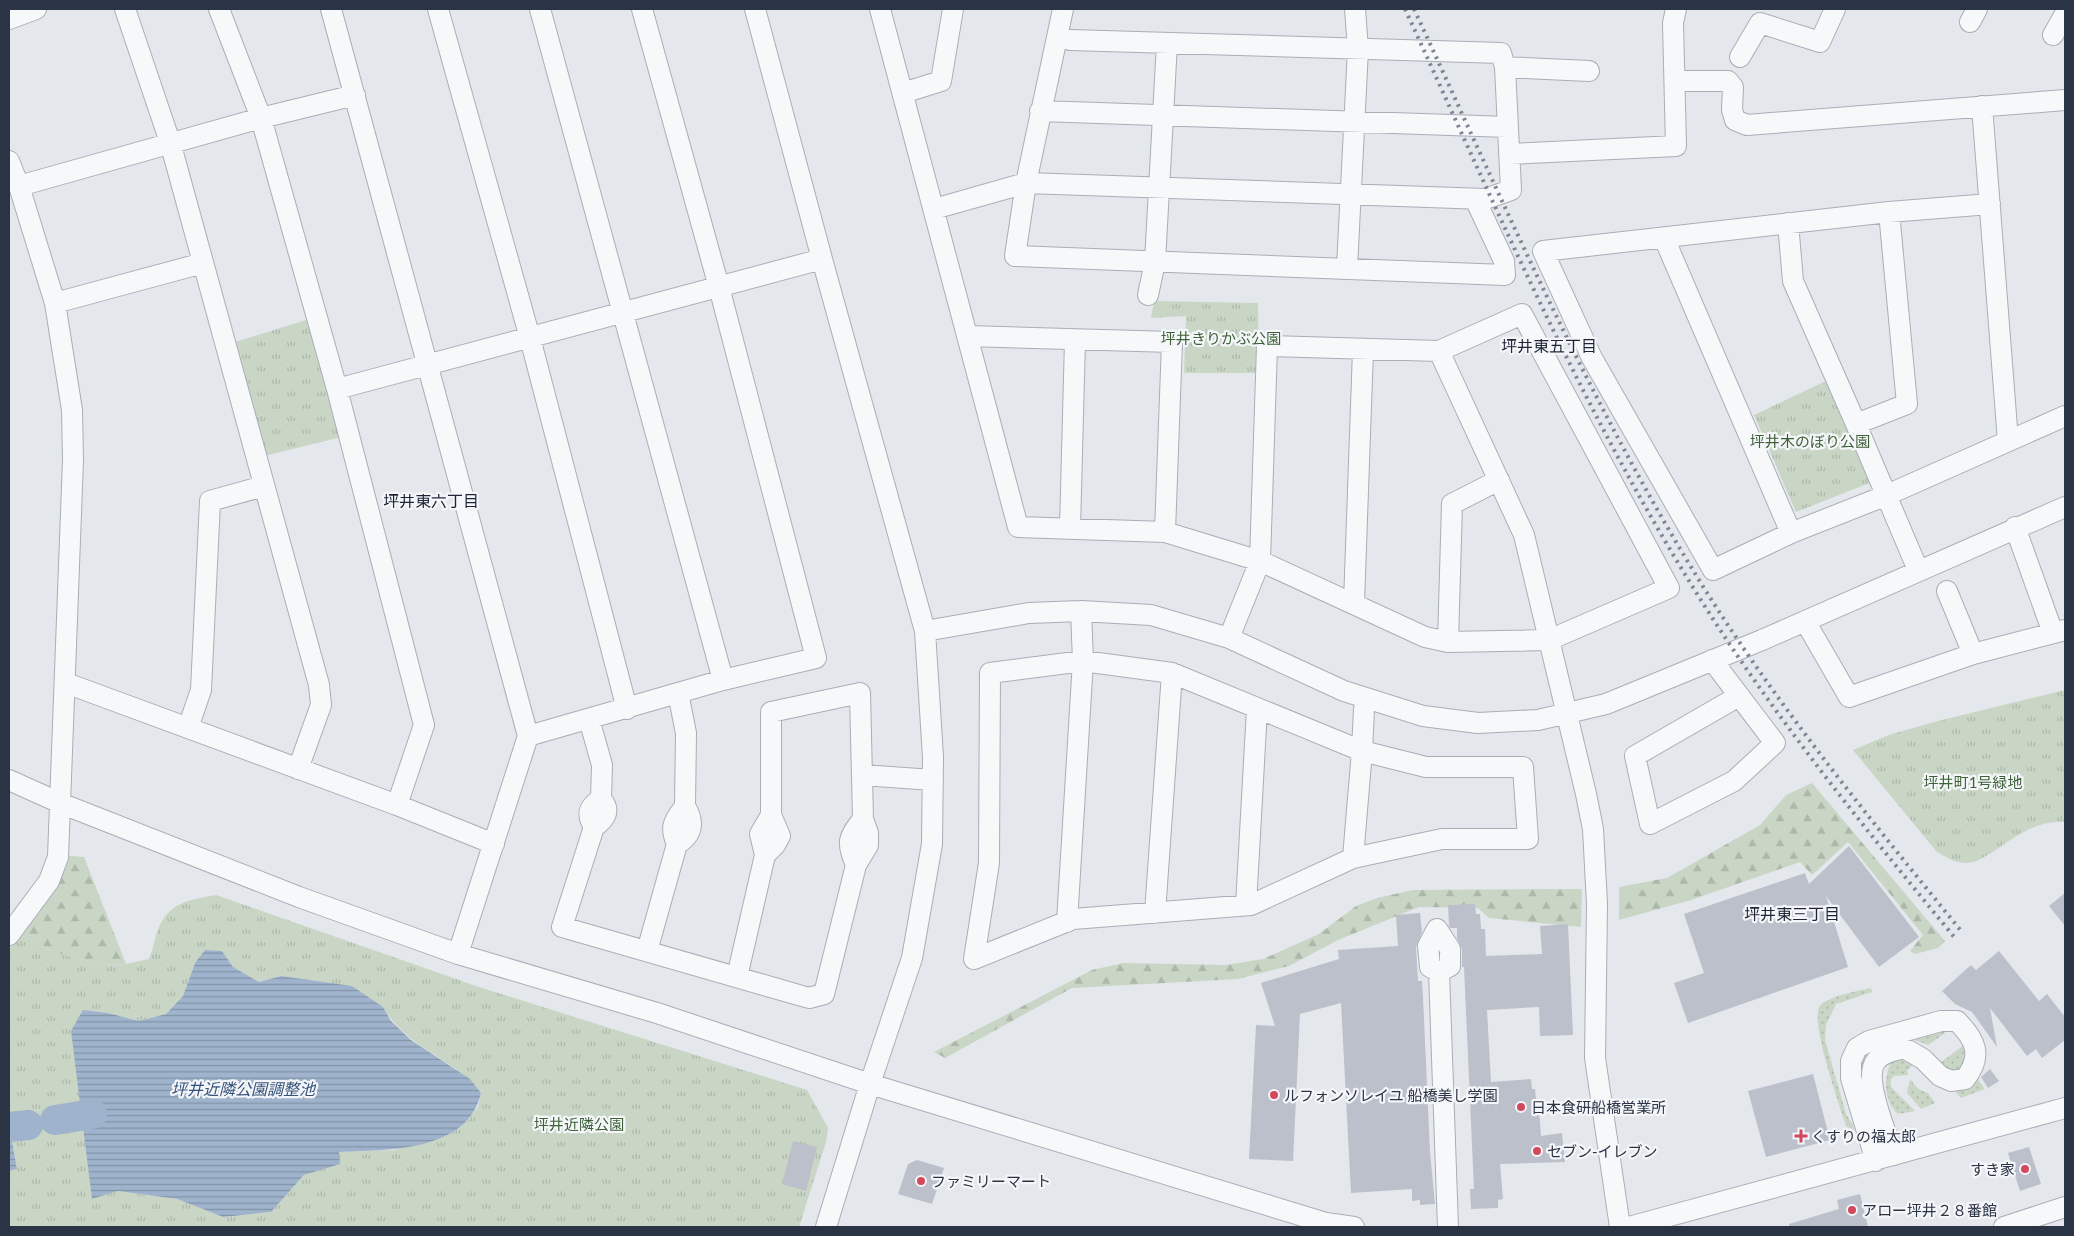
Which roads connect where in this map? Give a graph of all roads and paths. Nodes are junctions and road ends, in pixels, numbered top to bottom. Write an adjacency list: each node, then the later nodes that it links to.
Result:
1 (36, 9): 16 (street)
2 (125, 9): 34 (street)
3 (219, 9): 31 (street)
4 (331, 9): 26 (street)
5 (438, 9): 56 (street)
6 (540, 9): 54 (street)
7 (642, 9): 51 (street)
8 (755, 9): 47 (street)
9 (880, 9): 25 (street)
10 (953, 9): 25 (street)
11 (1063, 9): 29 (street)
12 (1355, 9): 20 (street)
13 (1676, 9): 24 (street)
14 (1835, 9): 21 (street)
15 (2065, 14): 17 (street)
16 (9, 19)
17 (2054, 36)
18 (1070, 40): 19 (street)
19 (1166, 43): 20 (street); 30 (street)
20 (1358, 49): 22 (street); 32 (street)
21 (1740, 57)
22 (1505, 67): 23 (street); 33 (street)
23 (1589, 72)
24 (1675, 81): 28 (street); 35 (street)
25 (903, 93): 43 (street)
26 (356, 95): 31 (street); 60 (street)
27 (2065, 100): 28 (street)
28 (1982, 106): 42 (street)
29 (1040, 111): 30 (street); 37 (street)
30 (1163, 115): 32 (street); 39 (street)
31 (261, 118): 34 (street); 61 (street)
32 (1355, 121): 33 (street); 40 (street)
33 (1508, 127): 35 (street)
34 (170, 142): 38 (street); 49 (street)
35 (1510, 154): 41 (street)
36 (9, 161): 38 (street)
37 (1026, 183): 39 (street); 43 (street); 48 (street)
38 (19, 186): 53 (street)
39 (1159, 188): 40 (street); 48 (street)
40 (1352, 196): 41 (street); 50 (street)
41 (1475, 199): 50 (street)
42 (1990, 204): 44 (street); 64 (street)
43 (934, 209): 55 (street)
44 (1889, 212): 45 (street); 63 (street)
45 (1788, 223): 46 (street); 63 (street)
46 (1664, 238): 72 (street); 72 (street)
47 (822, 260): 51 (street); 79 (street)
48 (1154, 262): 50 (street); 52 (street)
49 (203, 263): 53 (street); 66 (street)
50 (1347, 268)
51 (719, 287): 54 (street); 88 (street)
52 (1148, 295)
53 (55, 303): 89 (street)
54 (624, 313): 56 (street); 88 (street)
55 (967, 336): 57 (street); 70 (street)
56 (530, 338): 60 (street); 93 (street)
57 (1075, 340): 70 (street); 71 (street)
58 (1363, 350): 59 (street); 73 (street); 76 (street)
59 (1438, 352): 65 (street); 82 (street)
60 (427, 365): 61 (street); 98 (street)
61 (337, 389): 105 (street)
62 (2065, 416): 64 (street)
63 (1856, 424): 67 (street)
64 (2008, 441): 67 (street)
65 (1499, 480): 82 (street); 83 (street)
66 (264, 486): 97 (street); 100 (street)
67 (1887, 495): 72 (street); 74 (street)
68 (2065, 507): 69 (street)
69 (2015, 527): 74 (street); 80 (street)
70 (1070, 528): 71 (street)
71 (1165, 532): 73 (street)
72 (1791, 533)
73 (1260, 561): 76 (street); 81 (street)
74 (1918, 570): 78 (street)
75 (1947, 591): 84 (street)
76 (1354, 603): 83 (street)
77 (1081, 611): 79 (street); 81 (street); 85 (street)
78 (1805, 621): 84 (street); 86 (street)
79 (925, 631): 103 (street)
80 (2059, 632): 84 (street)
81 (1229, 638): 92 (street)
82 (1549, 640): 83 (street); 95 (street)
83 (1448, 642)
84 (1973, 654)
85 (1083, 660): 87 (street); 110 (street); 110 (street)
86 (1712, 660): 91 (street); 95 (street)
87 (1172, 673): 94 (street); 109 (street)
88 (723, 680): 90 (street)
89 (66, 683): 97 (street); 104 (street)
90 (678, 693): 93 (street); 112 (street)
91 (1739, 696): 91 (street)
92 (1368, 699): 95 (street); 99 (street)
93 (627, 709): 96 (street)
94 (1257, 709): 99 (street); 108 (street)
95 (1568, 715): 124 (street)
96 (589, 719): 98 (street); 112 (street)
97 (188, 728): 100 (street)
98 (528, 736): 106 (street)
99 (1362, 751): 107 (street); 107 (street)
100 (298, 769): 105 (street)
101 (862, 776): 103 (street); 115 (street); 115 (street)
102 (9, 780): 104 (street)
103 (933, 780): 116 (street)
104 (60, 804): 111 (street); 113 (street)
105 (397, 805): 106 (street)
106 (494, 844): 113 (street)
107 (1353, 858): 108 (street)
108 (1246, 905): 109 (street)
109 (1155, 913): 110 (street)
110 (1067, 922)
111 (9, 935)
112 (647, 951): 115 (street)
113 (458, 954): 116 (street)
114 (1439, 972): 123 (street)
115 (736, 977)
116 (870, 1084): 120 (street); 121 (street)
117 (2065, 1108): 118 (street)
118 (1885, 1158): 118 (street); 125 (street)
119 (2064, 1211): 126 (street)
120 (1326, 1225): 122 (street)
121 (826, 1227)
122 (1354, 1227)
123 (1448, 1227)
124 (1620, 1227)
125 (1629, 1227)
126 (2004, 1227)

